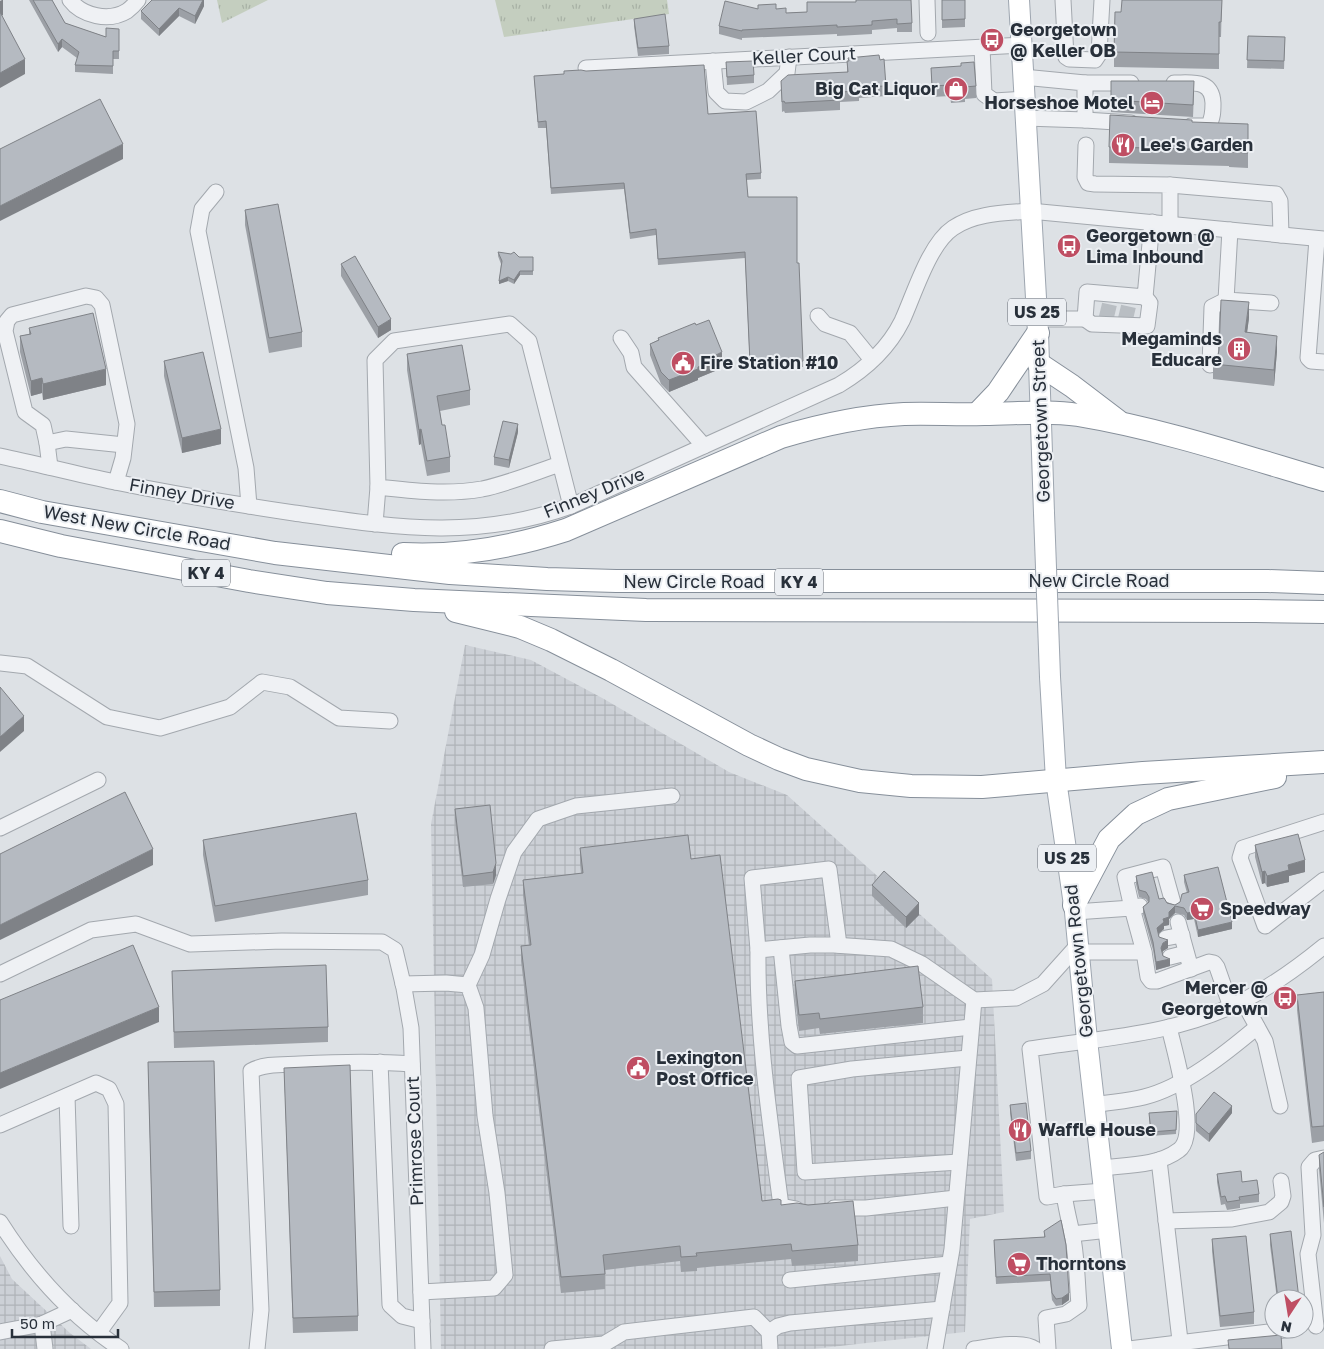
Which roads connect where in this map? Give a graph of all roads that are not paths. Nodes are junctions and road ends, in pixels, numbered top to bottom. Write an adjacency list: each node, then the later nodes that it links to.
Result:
1 (70, 0): 2 (street)
2 (138, 0)
3 (927, 0): 7 (street)
4 (1019, 0): 8 (main road, Georgetown Street / US 25)
5 (1063, 0): 6 (street)
6 (1102, 0)
7 (928, 33)
8 (1021, 45): 9 (street, Keller Court); 13 (main road, Georgetown Street / US 25)
9 (982, 47): 10 (street, Keller Court); 15 (street)
10 (789, 57): 11 (street, Keller Court); 11 (street)
11 (713, 61): 12 (street, Keller Court)
12 (586, 68)
13 (1023, 77): 14 (street); 15 (main road, Georgetown Street / US 25)
14 (1086, 83): 16 (street); 18 (street)
15 (1025, 109): 16 (street); 22 (main road, Georgetown Street / US 25)
16 (1085, 120): 17 (street)
17 (1143, 124)
18 (1173, 125)
19 (1086, 145): 20 (street)
20 (1170, 185): 24 (street); 26 (street)
21 (216, 192): 52 (street)
22 (1030, 211): 23 (street, Finney Drive); 33 (main road, Georgetown Street / US 25); 35 (street, Finney Drive)
23 (1152, 222): 24 (street, Finney Drive); 28 (street)
24 (1170, 224): 25 (street, Finney Drive)
25 (1230, 230): 26 (street, Finney Drive); 29 (street)
26 (1281, 235): 27 (street, Finney Drive)
27 (1320, 239): 36 (street)
28 (1134, 299): 32 (street); 32 (street)
29 (1226, 300): 30 (street); 38 (street)
30 (1271, 303)
31 (818, 316): 35 (street)
32 (1085, 319): 33 (street)
33 (1038, 326): 37 (main road, Georgetown Street / US 25); 40 (highway)
34 (621, 338): 44 (street)
35 (872, 360): 44 (street, Finney Drive)
36 (1324, 362)
37 (1040, 364): 39 (main road, Georgetown Street / US 25); 41 (highway)
38 (1210, 365)
39 (1040, 413): 40 (highway); 41 (highway); 54 (main road, Georgetown Street / US 25)
40 (977, 414): 57 (highway)
41 (1121, 423): 48 (highway)
42 (47, 443): 43 (street); 43 (street); 47 (street)
43 (124, 445): 49 (street)
44 (704, 446): 53 (street, Finney Drive)
45 (0, 456): 47 (street, Finney Drive)
46 (560, 464): 50 (street); 50 (street); 53 (street)
47 (50, 467): 49 (street, Finney Drive)
48 (1324, 480)
49 (116, 482): 52 (street, Finney Drive)
50 (378, 487): 55 (street)
51 (0, 501): 57 (highway, West New Circle Road / KY 4)
52 (249, 506): 55 (street, Finney Drive)
53 (572, 506): 55 (street, Finney Drive)
54 (1044, 513): 66 (main road, Georgetown Road / US 25, bridge)
55 (375, 524)
56 (0, 531): 59 (highway, West New Circle Road / KY 4)
57 (276, 553): 58 (highway, New Circle Road / KY 4)
58 (1324, 583)
59 (414, 600): 60 (highway, New Circle Road / KY 4); 66 (highway)
60 (1324, 612)
61 (0, 663): 62 (street)
62 (390, 721)
63 (1324, 762): 66 (highway)
64 (1324, 767): 72 (highway)
65 (98, 780): 69 (street)
66 (1056, 780): 72 (main road, Georgetown Road / US 25)
67 (672, 796): 86 (street)
68 (1324, 822): 70 (street)
69 (0, 828)
70 (1324, 880)
71 (1165, 897): 73 (street)
72 (1074, 908): 73 (street); 78 (main road, Georgetown Road / US 25)
73 (1136, 908): 80 (street)
74 (1166, 938): 81 (street)
75 (839, 945): 77 (street); 79 (street); 87 (street)
76 (1324, 946): 88 (street)
77 (782, 948): 79 (street); 89 (street)
78 (1078, 949): 80 (street); 87 (street); 92 (main road, Georgetown Road / US 25)
79 (758, 950): 108 (street)
80 (1146, 952): 83 (street)
81 (1186, 953): 82 (street); 83 (street)
82 (1170, 957)
83 (1192, 969): 88 (street)
84 (0, 974): 85 (street, Primrose Court)
85 (404, 984): 86 (street); 95 (street, Primrose Court)
86 (468, 985): 116 (street)
87 (974, 1000): 89 (street)
88 (1237, 1004): 90 (street); 91 (street)
89 (972, 1027): 93 (street)
90 (1169, 1027): 92 (street); 96 (street)
91 (1257, 1027): 96 (street); 99 (street)
92 (1087, 1040): 98 (main road, Georgetown Road / US 25); 107 (street)
93 (968, 1058): 103 (street); 103 (street)
94 (380, 1062): 95 (street); 119 (street); 130 (street)
95 (412, 1064): 116 (street, Primrose Court)
96 (1182, 1081): 98 (street); 102 (street)
97 (67, 1096): 100 (street); 111 (street); 123 (street)
98 (1094, 1105): 104 (main road, Georgetown Road / US 25)
99 (1280, 1106)
100 (0, 1125)
101 (1324, 1158): 121 (street)
102 (1159, 1160): 104 (street); 109 (street)
103 (959, 1162): 108 (street)
104 (1101, 1168): 106 (main road, Georgetown Road / US 25)
105 (1281, 1181): 109 (street)
106 (1104, 1191): 107 (street); 112 (main road, Georgetown Road / US 25)
107 (1064, 1194): 113 (street)
108 (956, 1198): 114 (street)
109 (1166, 1221): 127 (street)
110 (0, 1222): 118 (street)
111 (71, 1226)
112 (1108, 1230): 113 (street); 138 (main road, Georgetown Road / US 25)
113 (1072, 1234): 137 (street)
114 (949, 1264): 115 (street); 117 (street)
115 (790, 1280)
116 (421, 1292): 119 (street, Primrose Court)
117 (942, 1309): 124 (street); 134 (street)
118 (72, 1310): 120 (street); 123 (street)
119 (422, 1321): 131 (street, Primrose Court)
120 (42, 1324): 122 (street); 128 (street)
121 (1315, 1326)
122 (0, 1332)
123 (99, 1332): 129 (street)
124 (769, 1332): 126 (street); 133 (street)
125 (1264, 1333): 127 (street)
126 (604, 1346): 132 (street)
127 (1180, 1346): 139 (street)
128 (45, 1349)
129 (121, 1349)
130 (257, 1349)
131 (423, 1349)
132 (552, 1349)
133 (770, 1349)
134 (935, 1349)
135 (974, 1349): 136 (street)
136 (1034, 1349)
137 (1048, 1349)
138 (1122, 1349)
139 (1128, 1349)

